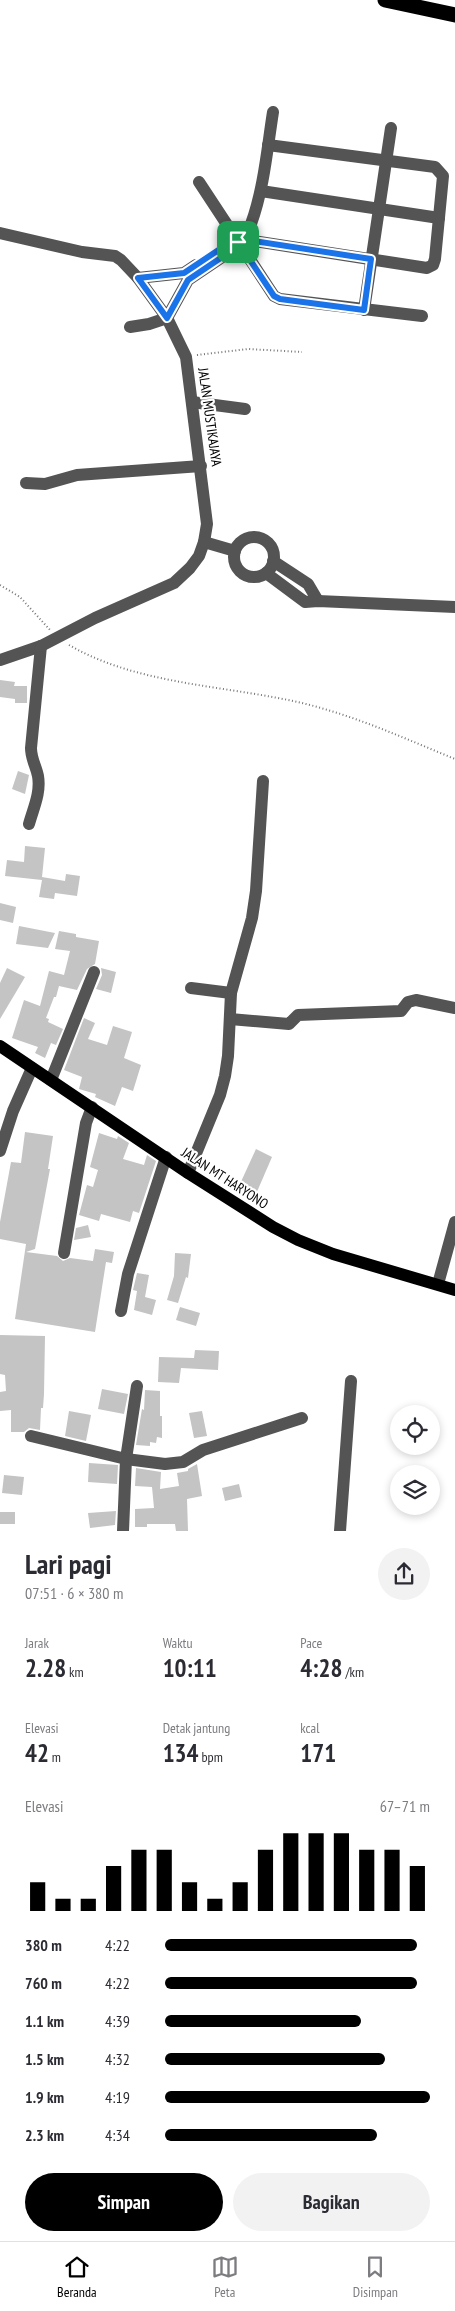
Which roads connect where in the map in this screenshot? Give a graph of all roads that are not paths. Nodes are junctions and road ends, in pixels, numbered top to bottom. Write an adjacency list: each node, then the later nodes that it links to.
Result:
1 (385, 0): 2 (highway)
2 (455, 15)
3 (273, 112): 5 (street)
4 (391, 128): 6 (street)
5 (268, 145): 6 (street); 8 (street)
6 (386, 160): 9 (street); 10 (street)
7 (199, 182): 12 (street)
8 (261, 191): 9 (street); 12 (street)
9 (379, 210): 10 (street); 13 (street)
10 (439, 218): 13 (street)
11 (0, 233): 14 (street, JALAN MUSTIKAJAYA)
12 (238, 241): 13 (street); 14 (street); 15 (street); 17 (street)
13 (371, 259): 15 (street)
14 (138, 278): 17 (street, JALAN MUSTIKAJAYA)
15 (364, 310): 16 (street)
16 (422, 316)
17 (167, 318): 18 (street); 19 (street, JALAN MUSTIKAJAYA)
18 (130, 327)
19 (192, 402): 20 (street); 21 (street, JALAN MUSTIKAJAYA)
20 (245, 409)
21 (201, 466): 22 (street); 23 (street, JALAN MUSTIKAJAYA)
22 (26, 483)
23 (204, 542): 24 (street); 29 (street, JALAN MUSTIKAJAYA)
24 (235, 551): 25 (street); 26 (street)
25 (273, 561): 26 (street); 27 (street)
26 (266, 572): 27 (street)
27 (318, 601): 28 (street)
28 (455, 607)
29 (41, 646): 30 (street, JALAN MUSTIKAJAYA); 32 (street)
30 (0, 660)
31 (263, 781): 35 (street)
32 (28, 824)
33 (94, 972): 40 (street)
34 (191, 988): 35 (street)
35 (231, 993): 37 (street)
36 (455, 1008): 37 (street)
37 (230, 1018): 44 (street)
38 (0, 1046): 39 (main road, JALAN MT HARYONO)
39 (32, 1068): 40 (main road, JALAN MT HARYONO); 42 (street)
40 (51, 1080): 41 (main road, JALAN MT HARYONO)
41 (92, 1107): 43 (main road, JALAN MT HARYONO); 46 (street)
42 (0, 1151)
43 (166, 1158): 44 (main road, JALAN MT HARYONO); 49 (street)
44 (188, 1173): 47 (main road, JALAN MT HARYONO)
45 (455, 1222): 47 (street)
46 (64, 1253)
47 (438, 1284): 48 (main road, JALAN MT HARYONO)
48 (455, 1290)
49 (121, 1311)
50 (351, 1381): 56 (street)
51 (138, 1386): 54 (street)
52 (302, 1418): 54 (street)
53 (31, 1436): 54 (street)
54 (126, 1459): 55 (street)
55 (123, 1531)
56 (340, 1531)

